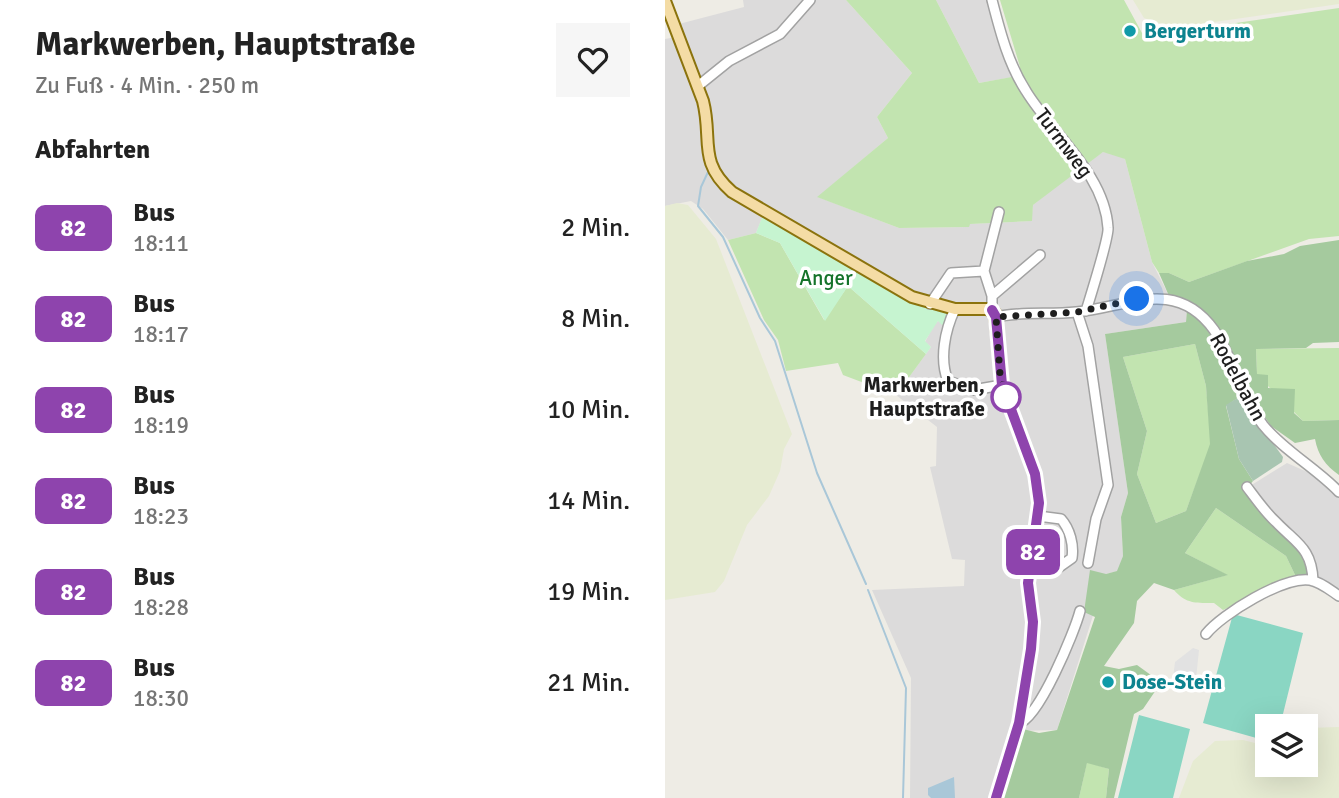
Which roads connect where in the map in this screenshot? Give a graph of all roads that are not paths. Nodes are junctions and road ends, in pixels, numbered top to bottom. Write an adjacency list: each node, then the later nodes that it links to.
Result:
1 (810, 0): 4 (street)
2 (992, 0): 11 (street, Turmweg)
3 (665, 1): 4 (main road)
4 (698, 86): 9 (main road)
5 (999, 212): 7 (street)
6 (1040, 255): 8 (street)
7 (984, 271): 8 (street); 9 (street)
8 (992, 296): 12 (street)
9 (930, 304): 10 (main road)
10 (955, 309): 12 (main road); 13 (street)
11 (1081, 312): 12 (street, Rodelbahn); 15 (street, Rodelbahn); 18 (street)
12 (994, 314): 13 (main road)
13 (1002, 385): 16 (main road)
14 (1247, 488): 21 (street)
15 (1339, 492)
16 (1038, 516): 17 (street); 20 (main road)
17 (1073, 548): 18 (street); 20 (street)
18 (1090, 550): 19 (street)
19 (1088, 563)
20 (1030, 565): 25 (main road)
21 (1313, 581): 22 (street); 24 (street)
22 (1339, 596)
23 (1080, 611): 25 (street)
24 (1206, 634)
25 (1019, 723): 26 (main road)
26 (996, 798)

